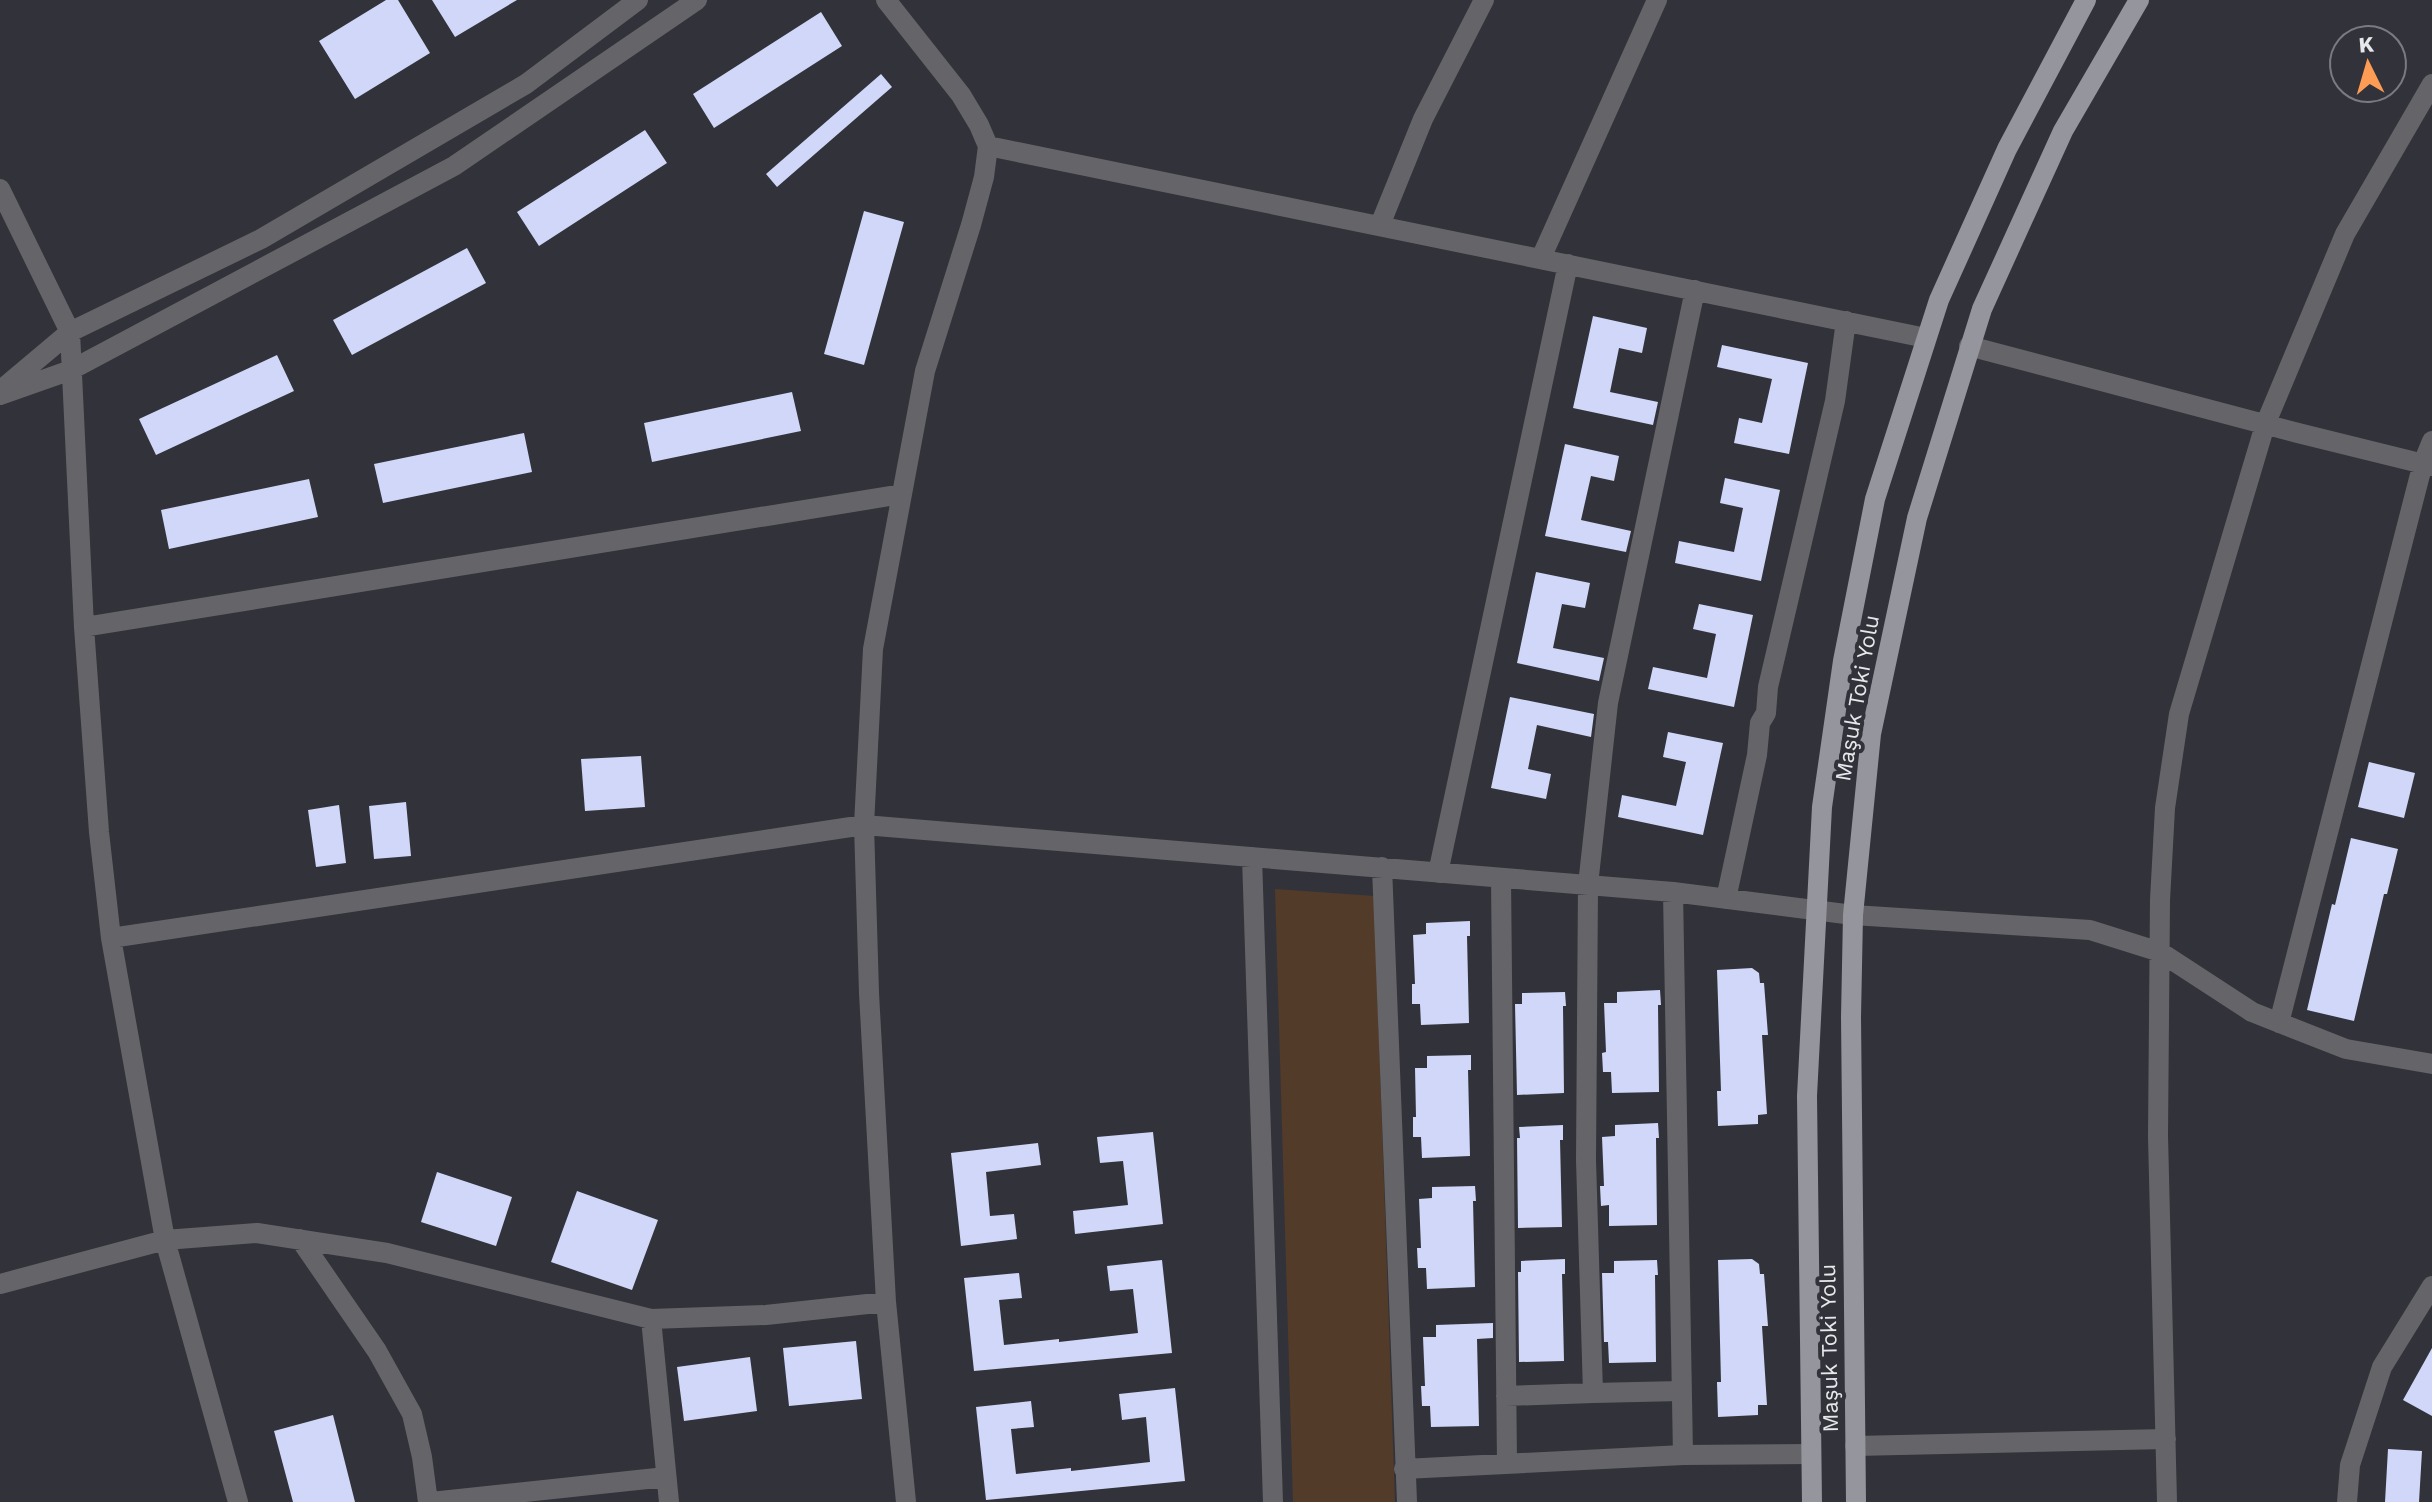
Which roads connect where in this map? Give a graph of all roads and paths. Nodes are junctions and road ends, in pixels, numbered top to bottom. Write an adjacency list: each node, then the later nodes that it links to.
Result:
1 (638, 0): 16 (street)
2 (697, 0): 19 (street)
3 (886, 0): 9 (street)
4 (1484, 0): 11 (street)
5 (1657, 0): 12 (street)
6 (2086, 0): 17 (main road)
7 (2139, 0): 18 (main road, Maşuk Toki Yolu)
8 (2432, 84): 21 (street)
9 (988, 146): 11 (street); 24 (street)
10 (0, 189): 16 (street)
11 (1380, 225): 12 (street)
12 (1541, 258): 13 (street)
13 (1568, 264): 14 (street); 29 (street)
14 (1695, 290): 15 (street); 31 (street)
15 (1846, 321): 17 (street); 33 (street)
16 (70, 332): 19 (street); 20 (street)
17 (1926, 338): 34 (main road)
18 (1969, 346): 21 (street); 35 (main road, Maşuk Toki Yolu)
19 (71, 370): 20 (street); 25 (street)
20 (0, 393)
21 (2265, 425): 23 (street); 37 (street)
22 (2432, 441): 23 (street)
23 (2427, 464): 38 (street)
24 (902, 494): 25 (street); 26 (street)
25 (84, 627): 36 (street)
26 (864, 825): 27 (street); 36 (street); 44 (street)
27 (1252, 857): 28 (street); 60 (street)
28 (1382, 867): 29 (street); 54 (street)
29 (1438, 873): 30 (street)
30 (1501, 878): 31 (street); 48 (street)
31 (1588, 885): 32 (street); 47 (street)
32 (1673, 892): 33 (street); 46 (street)
33 (1726, 899): 34 (street)
34 (1815, 910): 35 (street); 51 (main road)
35 (1853, 915): 37 (street); 50 (main road, Maşuk Toki Yolu)
36 (111, 938): 41 (street)
37 (2160, 952): 38 (street); 49 (street)
38 (2279, 1023): 39 (street)
39 (2432, 1064)
40 (300, 1239): 41 (street); 45 (street); 57 (street)
41 (165, 1240): 42 (street); 56 (street)
42 (0, 1284)
43 (2432, 1286): 65 (street)
44 (886, 1302): 45 (street); 59 (street)
45 (651, 1319): 55 (street)
46 (1681, 1391): 47 (street); 52 (street)
47 (1593, 1393): 48 (street)
48 (1506, 1396): 53 (street)
49 (2166, 1439): 50 (street); 64 (street)
50 (1855, 1446): 63 (main road, Maşuk Toki Yolu)
51 (1811, 1454): 52 (street); 62 (main road)
52 (1683, 1455): 53 (street)
53 (1507, 1464): 54 (street)
54 (1404, 1469): 61 (street)
55 (666, 1477): 57 (street); 58 (street)
56 (238, 1502)
57 (429, 1502)
58 (669, 1502)
59 (906, 1502)
60 (1273, 1502)
61 (1407, 1502)
62 (1812, 1502)
63 (1856, 1502)
64 (2167, 1502)
65 (2347, 1502)

